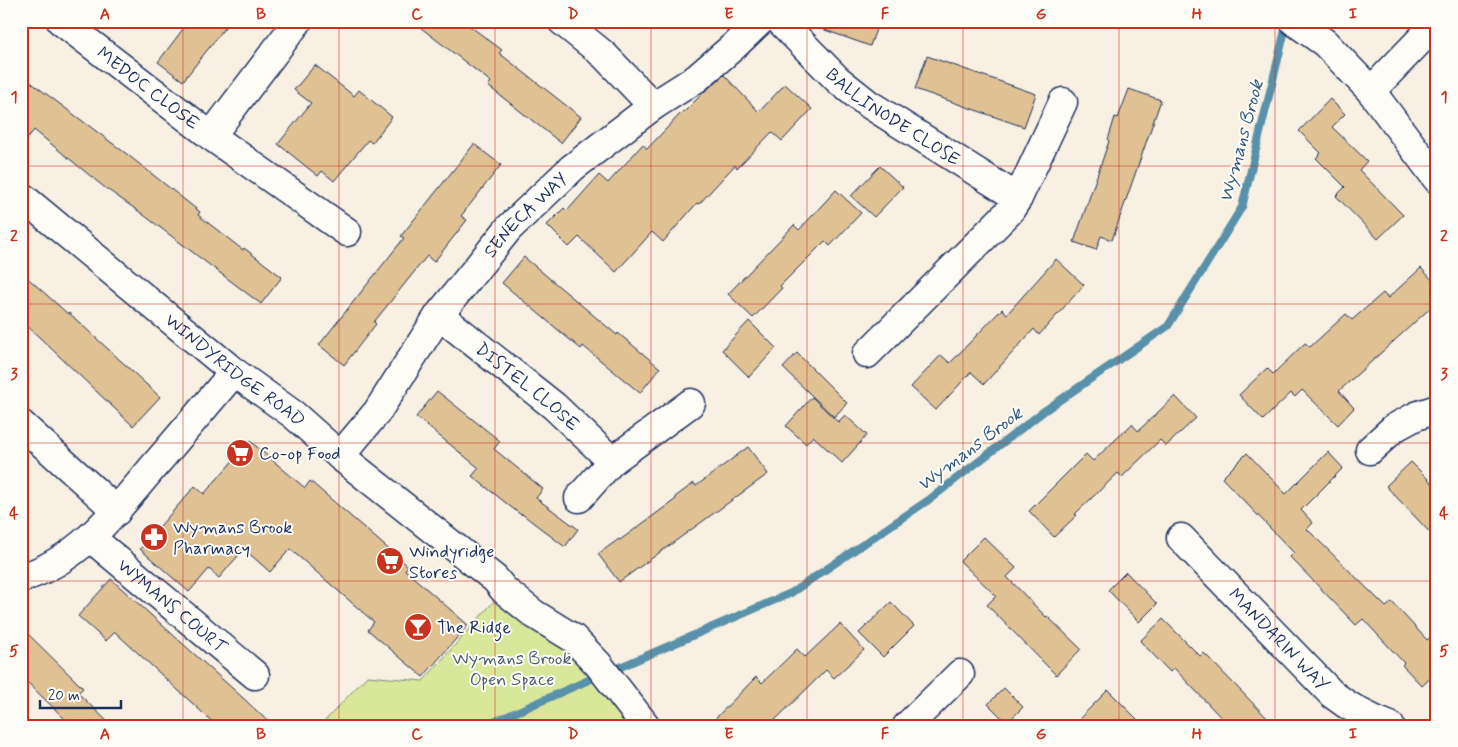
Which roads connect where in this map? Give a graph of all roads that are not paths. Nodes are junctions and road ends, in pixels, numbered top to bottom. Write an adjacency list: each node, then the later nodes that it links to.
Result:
1 (61, 21): 11 (street, MEDOC CLOSE)
2 (298, 21): 11 (street, MEDOC CLOSE)
3 (562, 21): 10 (street)
4 (760, 21): 10 (street, SENECA WAY)
5 (780, 21): 14 (street, BALLINODE CLOSE)
6 (1294, 21): 8 (street)
7 (1436, 21): 8 (street)
8 (1371, 91): 12 (street)
9 (1063, 102): 14 (street)
10 (653, 106): 16 (street, SENECA WAY)
11 (211, 136): 15 (street, MEDOC CLOSE)
12 (1437, 179)
13 (21, 196): 18 (street, WINDYRIDGE ROAD)
14 (1018, 198): 17 (street)
15 (347, 232)
16 (439, 315): 23 (street, SENECA WAY); 24 (street, DISTEL CLOSE)
17 (868, 354)
18 (234, 372): 23 (street, WINDYRIDGE ROAD); 26 (street)
19 (691, 403): 24 (street)
20 (1437, 409): 22 (street)
21 (21, 424): 26 (street)
22 (1370, 450)
23 (340, 456): 32 (street, WINDYRIDGE ROAD)
24 (612, 461): 25 (street)
25 (579, 498)
26 (116, 511): 27 (street)
27 (91, 538): 29 (street); 31 (street, WYMANS COURT)
28 (1181, 538): 34 (street, MANDARIN WAY)
29 (21, 578)
30 (960, 674): 33 (street)
31 (255, 675)
32 (646, 726)
33 (907, 726)
34 (1390, 726)

